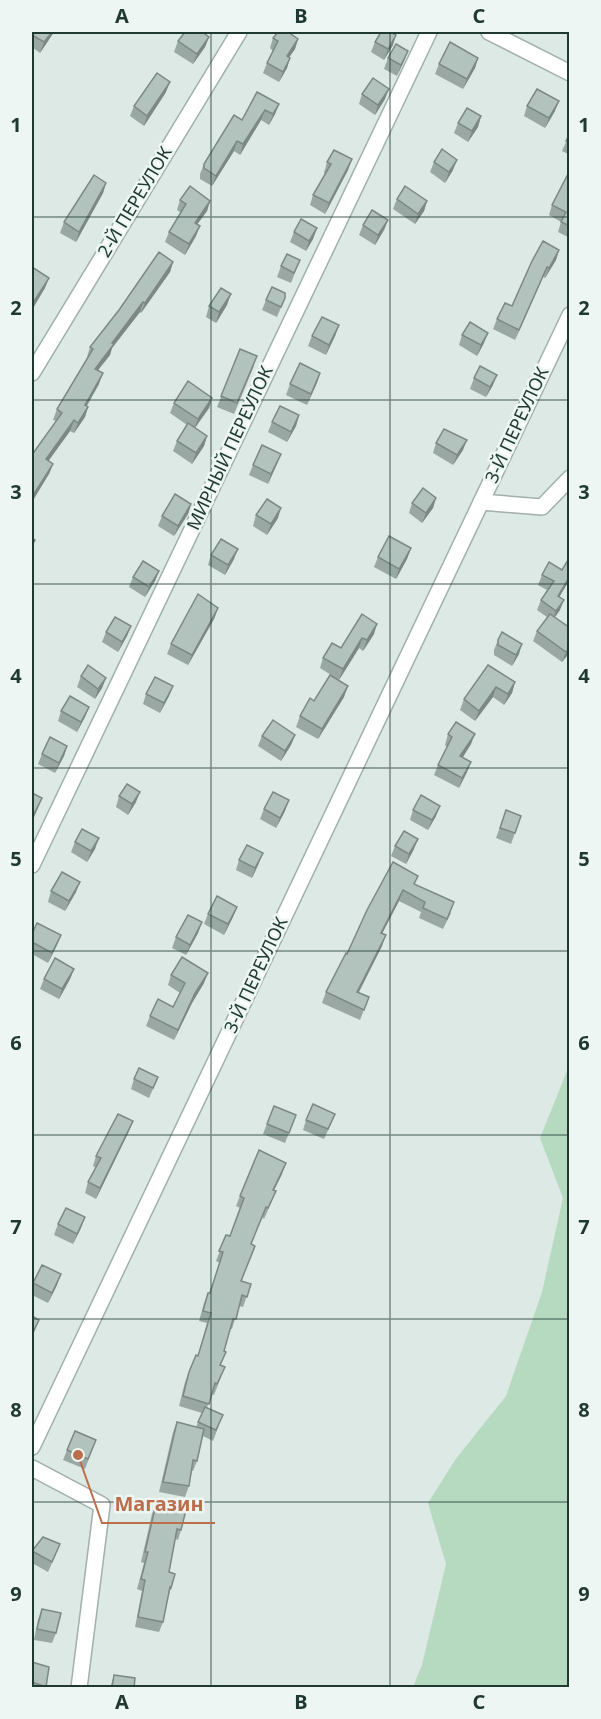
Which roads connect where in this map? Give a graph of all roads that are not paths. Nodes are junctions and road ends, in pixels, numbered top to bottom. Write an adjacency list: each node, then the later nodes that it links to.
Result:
1 (239, 32): 6 (street, 2-Й ПЕРЕУЛОК)
2 (429, 32): 9 (street, МИРНЫЙ ПЕРЕУЛОК)
3 (489, 32): 4 (street)
4 (570, 74)
5 (570, 315): 8 (street, 3-Й ПЕРЕУЛОК)
6 (32, 373)
7 (570, 478): 8 (street, 3-Й ПЕРЕУЛОК)
8 (481, 502): 10 (street, 3-Й ПЕРЕУЛОК)
9 (32, 865)
10 (32, 1447)
11 (32, 1468): 12 (street)
12 (79, 1688)

